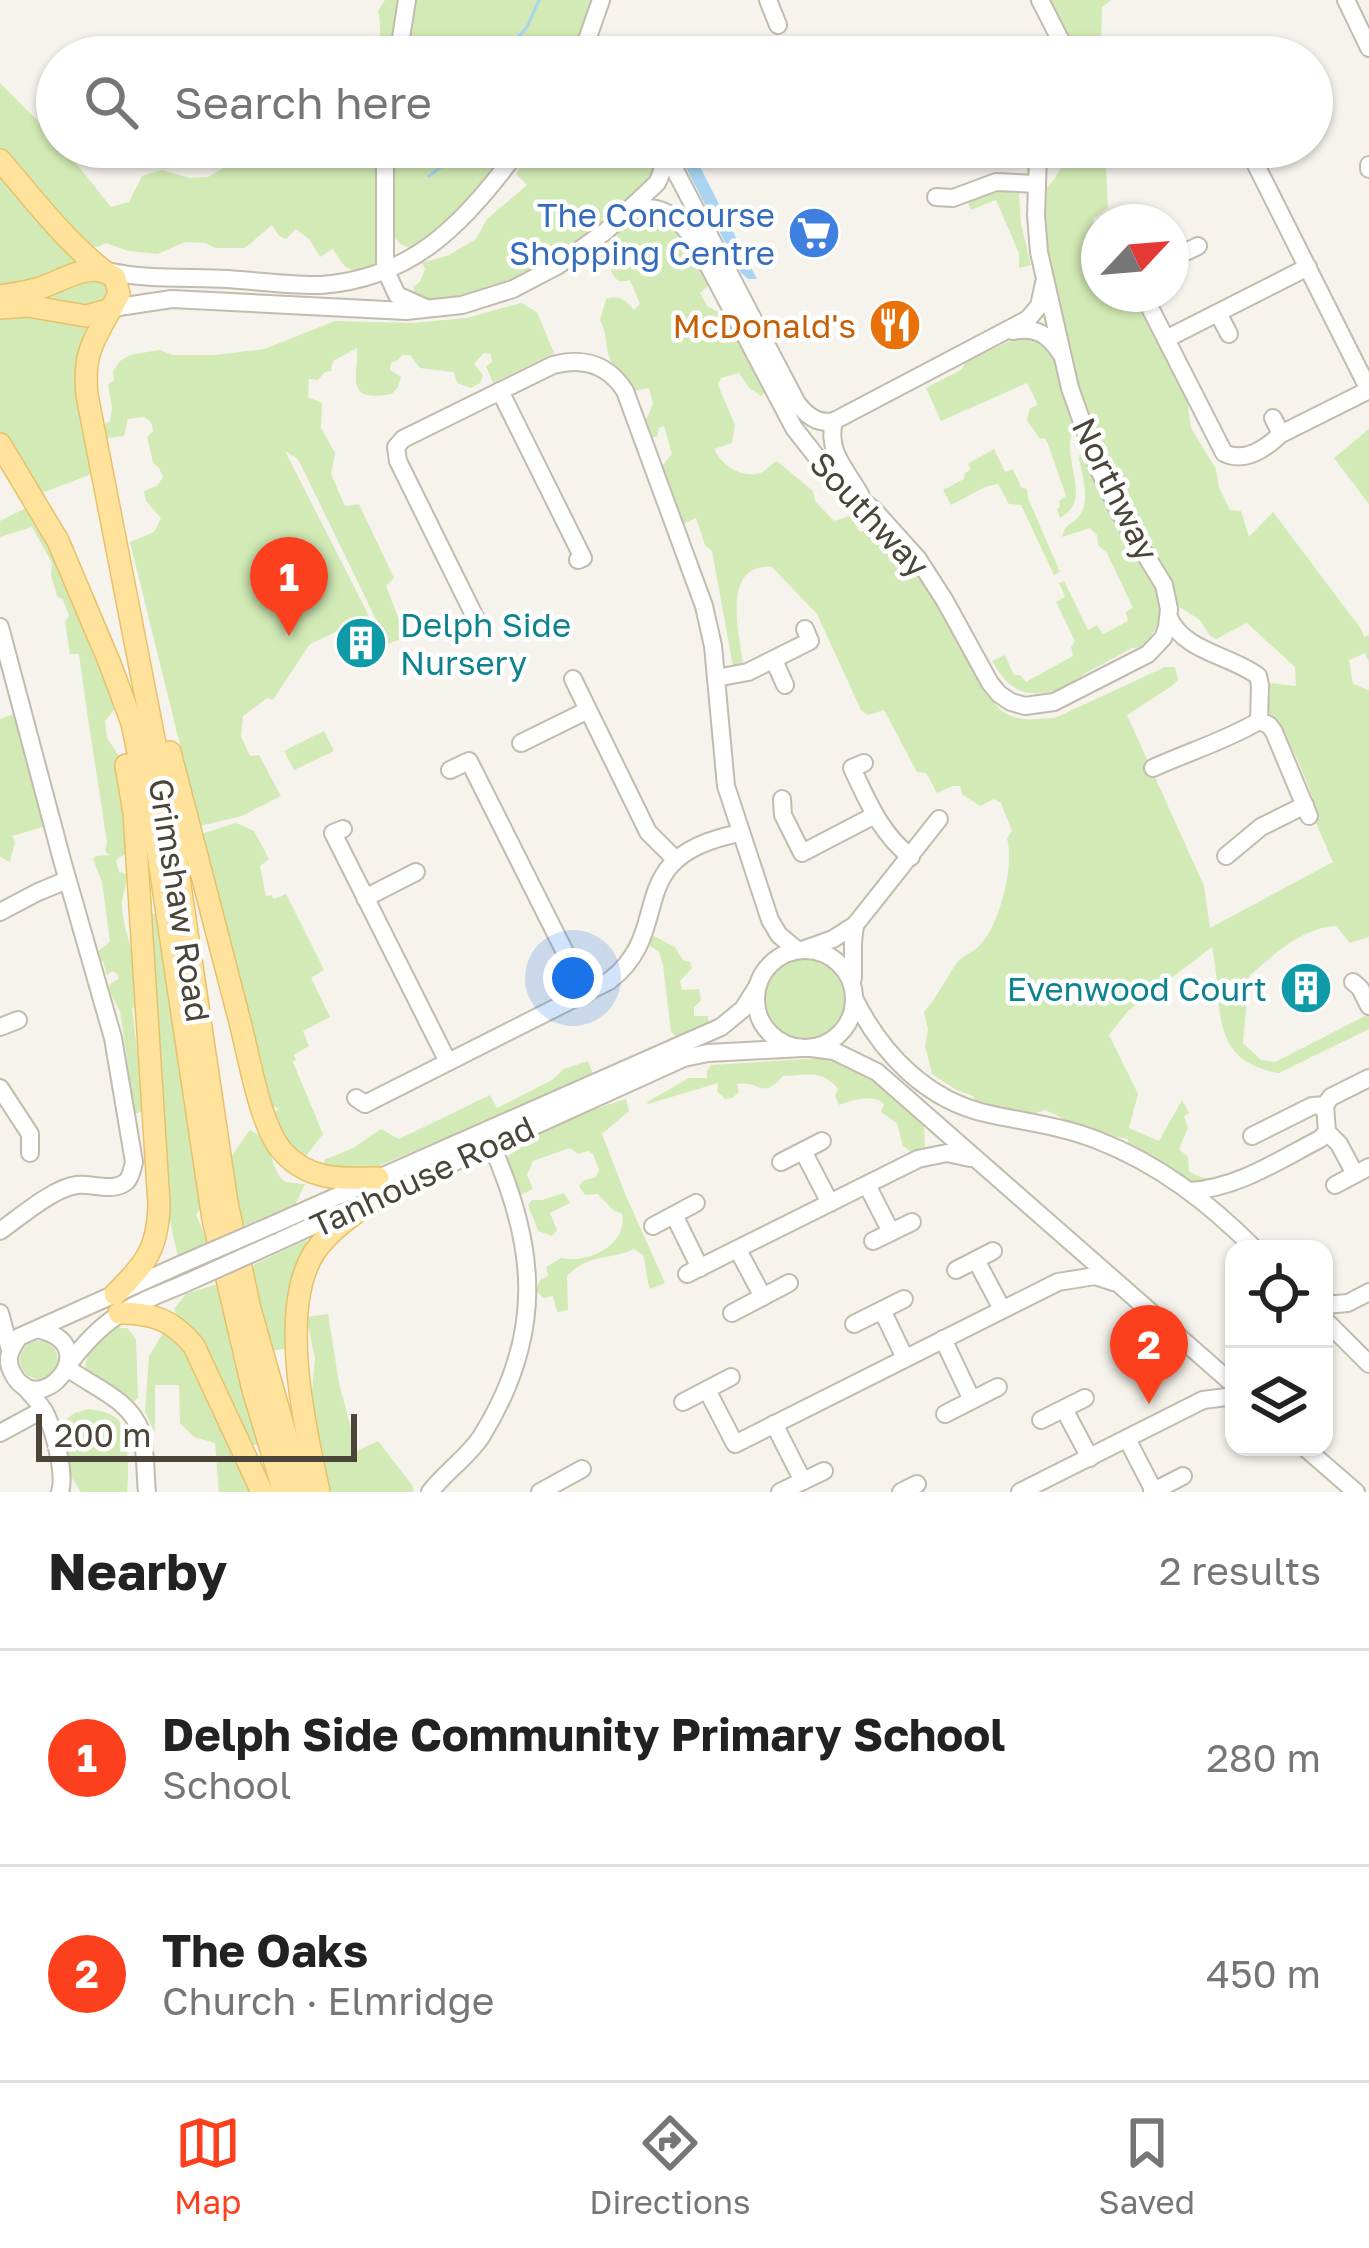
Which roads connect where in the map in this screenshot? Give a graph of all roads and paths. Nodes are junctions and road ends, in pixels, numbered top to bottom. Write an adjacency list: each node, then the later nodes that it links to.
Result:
1 (407, 0): 7 (street)
2 (602, 0): 8 (street)
3 (768, 0): 6 (street)
4 (1040, 0): 9 (street)
5 (1346, 0): 10 (street)
6 (778, 25)
7 (401, 36)
8 (589, 36)
9 (1058, 36)
10 (1369, 47)
11 (0, 160): 25 (main road)
12 (385, 168): 21 (street)
13 (505, 168): 22 (street)
14 (662, 168): 20 (street, Southway)
15 (673, 168): 39 (street, Southway)
16 (1039, 168): 18 (street, Northway)
17 (1258, 168): 23 (street)
18 (1037, 184): 19 (street); 26 (street, Northway)
19 (936, 197)
20 (624, 214): 30 (street, Southway); 41 (street, Southway)
21 (384, 233): 22 (street); 24 (street)
22 (422, 251): 24 (street)
23 (1308, 267): 32 (street); 35 (street)
24 (385, 269): 25 (street); 30 (street)
25 (105, 271): 27 (main road); 29 (main road)
26 (1043, 272): 33 (street, Northway); 36 (street, Northway)
27 (0, 296)
28 (0, 308): 29 (main road)
29 (111, 308): 30 (street, Southway); 42 (main road, Grimshaw Road)
30 (432, 310)
31 (1152, 312): 35 (street)
32 (1218, 313): 34 (street); 35 (street)
33 (1001, 334): 36 (street); 37 (street, Northway)
34 (1228, 334)
35 (1166, 339)
36 (1064, 359): 44 (street, Northway)
37 (914, 379): 39 (street, Southway)
38 (500, 391): 43 (street); 45 (street); 52 (street)
39 (834, 421): 41 (street)
40 (0, 444): 47 (main road, Grimshaw Road)
41 (865, 502): 50 (street, Southway)
42 (118, 554): 99 (main road); 169 (main road, Grimshaw Road)
43 (578, 560)
44 (1169, 618): 49 (street, Northway); 50 (street)
45 (478, 622)
46 (0, 627): 70 (street)
47 (95, 629): 124 (main road); 168 (main road, Grimshaw Road)
48 (805, 629): 51 (street)
49 (1187, 641): 50 (street); 56 (street)
50 (1157, 646)
51 (774, 660): 52 (street); 54 (street)
52 (716, 678): 65 (street)
53 (572, 679): 55 (street)
54 (785, 685)
55 (588, 710): 57 (street); 68 (street)
56 (1259, 721): 59 (street); 66 (street)
57 (521, 743)
58 (864, 763): 62 (street)
59 (1153, 768)
60 (451, 770): 79 (street)
61 (782, 800): 62 (street)
62 (875, 815): 67 (street)
63 (939, 819): 67 (street)
64 (343, 829): 71 (street)
65 (740, 833): 68 (street); 73 (street)
66 (1226, 856)
67 (911, 857): 74 (street)
68 (675, 859): 79 (street)
69 (416, 872): 71 (street)
70 (67, 880): 72 (street); 109 (street)
71 (365, 898): 82 (street)
72 (0, 912)
73 (770, 920): 75 (street); 76 (street)
74 (855, 925): 75 (street); 78 (street)
75 (800, 950): 76 (street); 78 (street)
76 (760, 980): 81 (street); 99 (street, Tanhouse Road)
77 (1353, 982): 80 (street)
78 (854, 993): 81 (street); 102 (street)
79 (586, 994): 82 (street)
80 (1369, 1006)
81 (806, 1048): 87 (street, Tanhouse Road); 91 (street, Tanhouse Road)
82 (448, 1062): 85 (street)
83 (1369, 1078): 86 (street)
84 (0, 1088): 93 (street)
85 (356, 1097)
86 (1325, 1105): 88 (street); 89 (street)
87 (927, 1116): 94 (street); 95 (street, Tanhouse Road)
88 (1327, 1132): 97 (street); 98 (street)
89 (1252, 1136)
90 (822, 1141): 92 (street)
91 (491, 1144): 99 (street, Tanhouse Road); 171 (street)
92 (802, 1151): 96 (street); 104 (street)
93 (29, 1153)
94 (918, 1159): 95 (street); 100 (street)
95 (977, 1160): 111 (street, Tanhouse Road)
96 (781, 1162)
97 (1362, 1171): 101 (street)
98 (1242, 1179): 102 (street); 106 (street)
99 (381, 1185): 124 (street, Tanhouse Road, bridge); 170 (main road)
100 (867, 1185): 104 (street); 110 (street)
101 (1335, 1185)
102 (1190, 1191): 106 (street)
103 (696, 1203): 105 (street)
104 (830, 1203): 114 (street)
105 (674, 1215): 108 (street); 114 (street)
106 (1226, 1221): 112 (street)
107 (912, 1222): 110 (street)
108 (653, 1226)
109 (0, 1231)
110 (891, 1232): 113 (street)
111 (1067, 1238): 118 (street); 119 (street, Tanhouse Road)
112 (1246, 1240)
113 (874, 1241)
114 (738, 1250): 122 (street)
115 (993, 1251): 116 (street)
116 (976, 1260): 117 (street); 127 (street)
117 (956, 1270)
118 (1058, 1282): 119 (street); 127 (street)
119 (1114, 1282): 138 (street, Tanhouse Road)
120 (789, 1283): 122 (street)
121 (1369, 1292): 125 (street)
122 (763, 1297): 130 (street)
123 (904, 1299): 128 (street)
124 (117, 1303): 133 (street, Tanhouse Road); 140 (street, Tanhouse Road); 167 (main road)
125 (1348, 1303): 126 (street); 134 (street)
126 (1333, 1305)
127 (1002, 1309): 135 (street)
128 (881, 1310): 131 (street); 137 (street)
129 (0, 1312): 133 (street); 136 (street)
130 (731, 1313)
131 (854, 1324)
132 (1333, 1328): 134 (street)
133 (36, 1330): 136 (street); 140 (street)
134 (1342, 1336): 139 (street)
135 (943, 1339): 137 (street); 149 (street)
136 (7, 1352): 144 (street)
137 (905, 1358): 156 (street)
138 (1204, 1359): 143 (street, Tanhouse Road); 150 (street)
139 (1369, 1364)
140 (61, 1375): 144 (street); 153 (street); 166 (street)
141 (0, 1376): 144 (street)
142 (731, 1377): 146 (street)
143 (1225, 1377)
144 (22, 1384): 153 (street)
145 (998, 1387): 149 (street)
146 (707, 1390): 151 (street); 156 (street)
147 (1225, 1397): 150 (street)
148 (1085, 1398): 152 (street)
149 (972, 1400): 154 (street)
150 (1203, 1400): 158 (street)
151 (682, 1402)
152 (1064, 1409): 155 (street); 160 (street)
153 (44, 1410): 157 (street); 165 (street)
154 (945, 1414)
155 (1041, 1420)
156 (774, 1424): 164 (street)
157 (0, 1433)
158 (1127, 1439): 160 (street); 175 (street)
159 (1314, 1456): 176 (street)
160 (1090, 1458): 174 (street)
161 (582, 1469): 172 (street)
162 (824, 1471): 164 (street)
163 (1183, 1476): 175 (street)
164 (803, 1481): 173 (street)
165 (61, 1492)
166 (147, 1492)
167 (262, 1492)
168 (284, 1492)
169 (302, 1492)
170 (319, 1492)
171 (430, 1492)
172 (540, 1492)
173 (780, 1492)
174 (1020, 1492)
175 (1153, 1492)
176 (1356, 1492)

